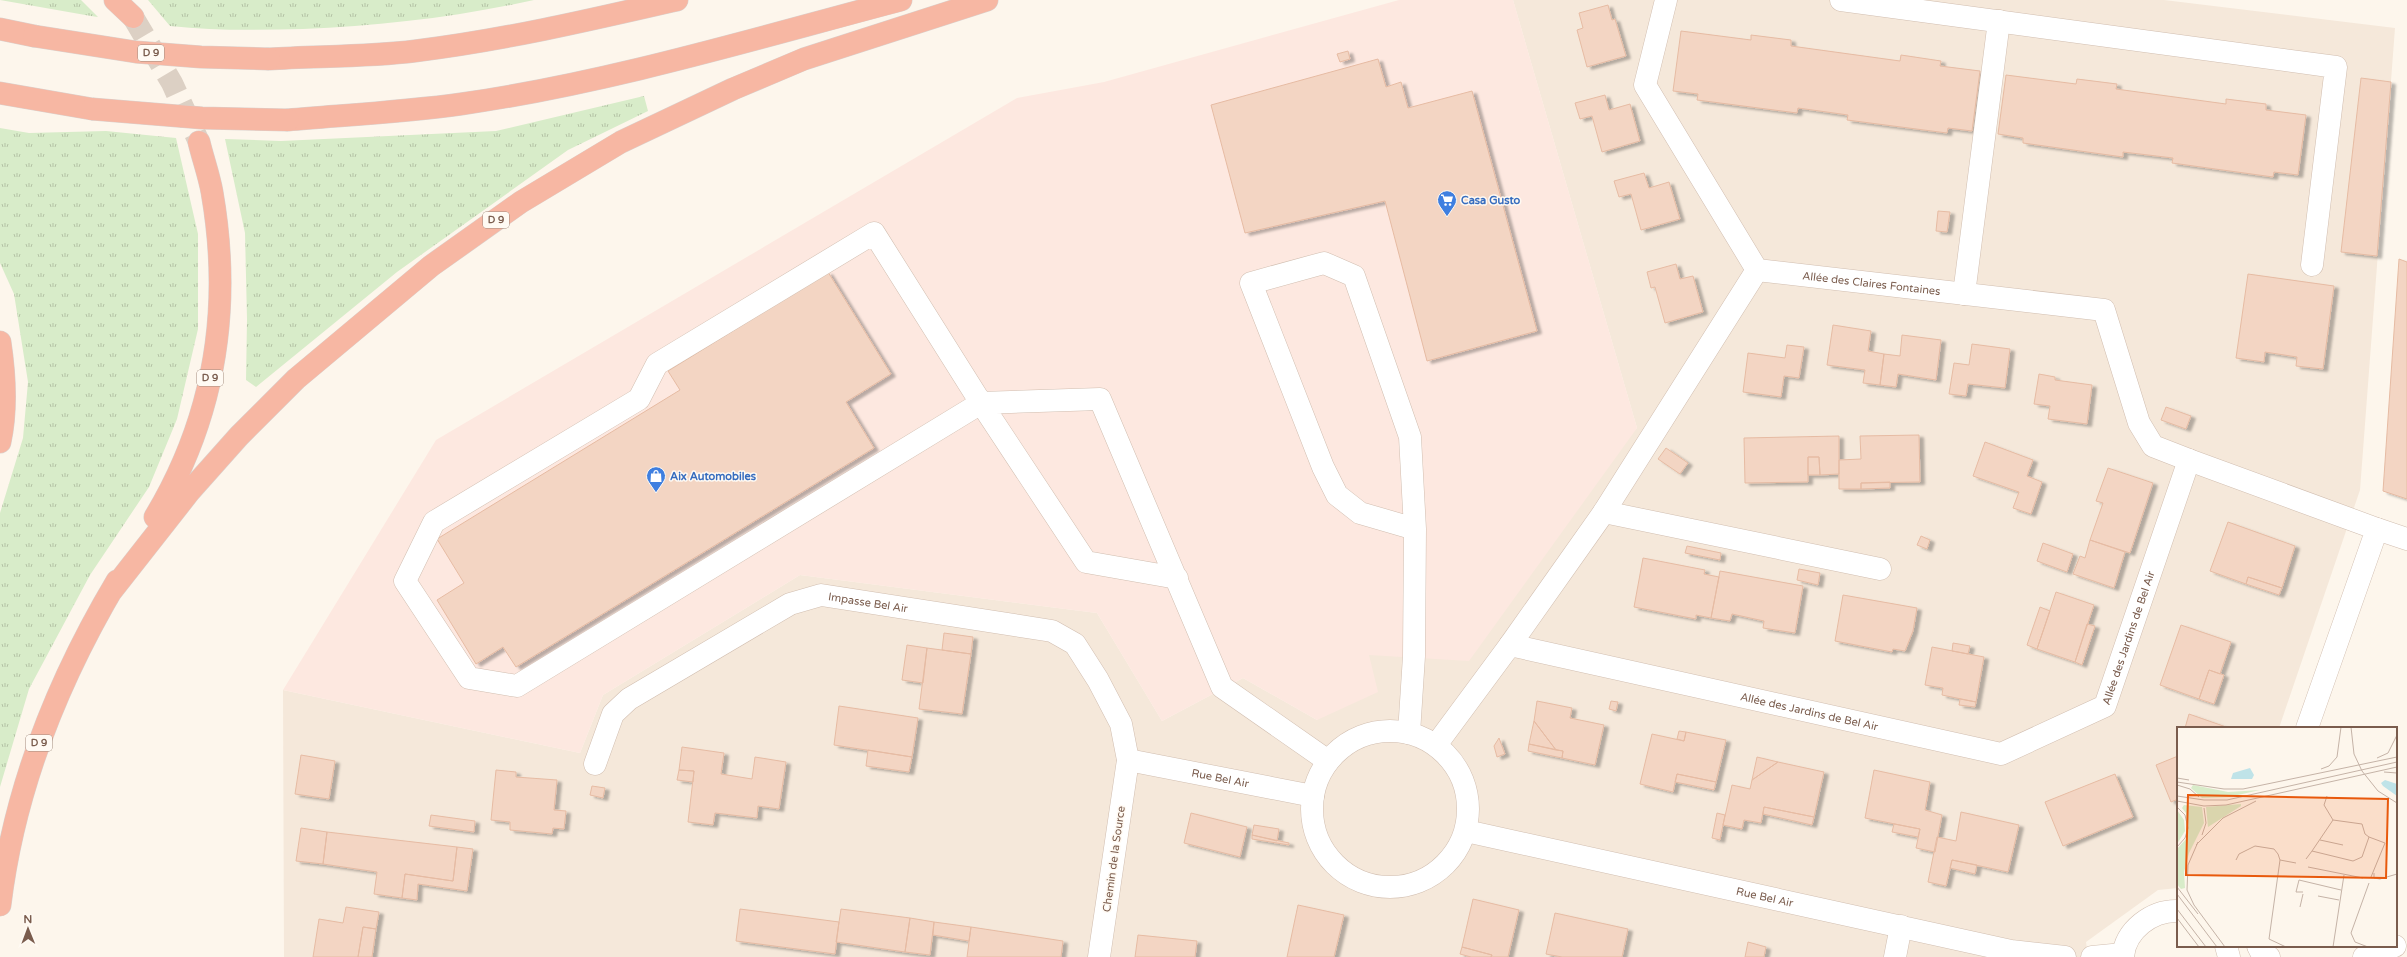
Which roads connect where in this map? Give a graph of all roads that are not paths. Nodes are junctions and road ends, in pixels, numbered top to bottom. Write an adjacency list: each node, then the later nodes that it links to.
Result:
1 (116, 0): 7 (highway)
2 (677, 0): 9 (highway, D 9, bridge)
3 (901, 0): 10 (highway, bridge)
4 (987, 0): 25 (highway, D 9)
5 (1666, 0): 13 (street)
6 (1841, 0): 8 (street)
7 (133, 18)
8 (1999, 21): 12 (street); 14 (street)
9 (0, 29)
10 (0, 93)
11 (199, 142): 25 (highway, D 9)
12 (2312, 265)
13 (1757, 270): 14 (street, Allée des Claires Fontaines); 19 (street)
14 (1964, 294): 18 (street, Allée des Claires Fontaines)
15 (0, 342): 17 (highway)
16 (981, 403): 16 (street); 24 (street); 24 (street)
17 (0, 442)
18 (2189, 460): 21 (street); 26 (street, Allée des Jardins de Bel Air)
19 (1604, 512): 23 (street); 26 (street)
20 (1415, 529): 20 (street); 28 (street)
21 (2377, 529): 22 (street); 27 (street)
22 (2407, 539)
23 (1880, 569)
24 (1177, 578): 31 (street)
25 (110, 593): 35 (highway, D 9)
26 (1510, 645): 29 (street)
27 (2307, 727)
28 (1409, 733): 29 (street); 31 (street)
29 (1436, 745): 34 (street)
30 (1128, 760): 32 (street, Impasse Bel Air); 33 (street, Rue Bel Air); 45 (street, Chemin de la Source)
31 (1328, 762): 33 (street)
32 (595, 764)
33 (1313, 796): 34 (street)
34 (1466, 831): 37 (street, Rue Bel Air)
35 (0, 905)
36 (2177, 911): 44 (street)
37 (1901, 926): 43 (street, Rue Bel Air); 46 (street)
38 (2407, 942): 39 (street)
39 (2397, 946)
40 (2226, 947): 49 (street)
41 (2258, 947): 50 (street)
42 (2393, 947): 51 (street)
43 (2017, 954): 47 (street, Rue Bel Air)
44 (2123, 955): 48 (street)
45 (1099, 957)
46 (1895, 957)
47 (2066, 957)
48 (2092, 957)
49 (2229, 957)
50 (2269, 957)
51 (2364, 957)

